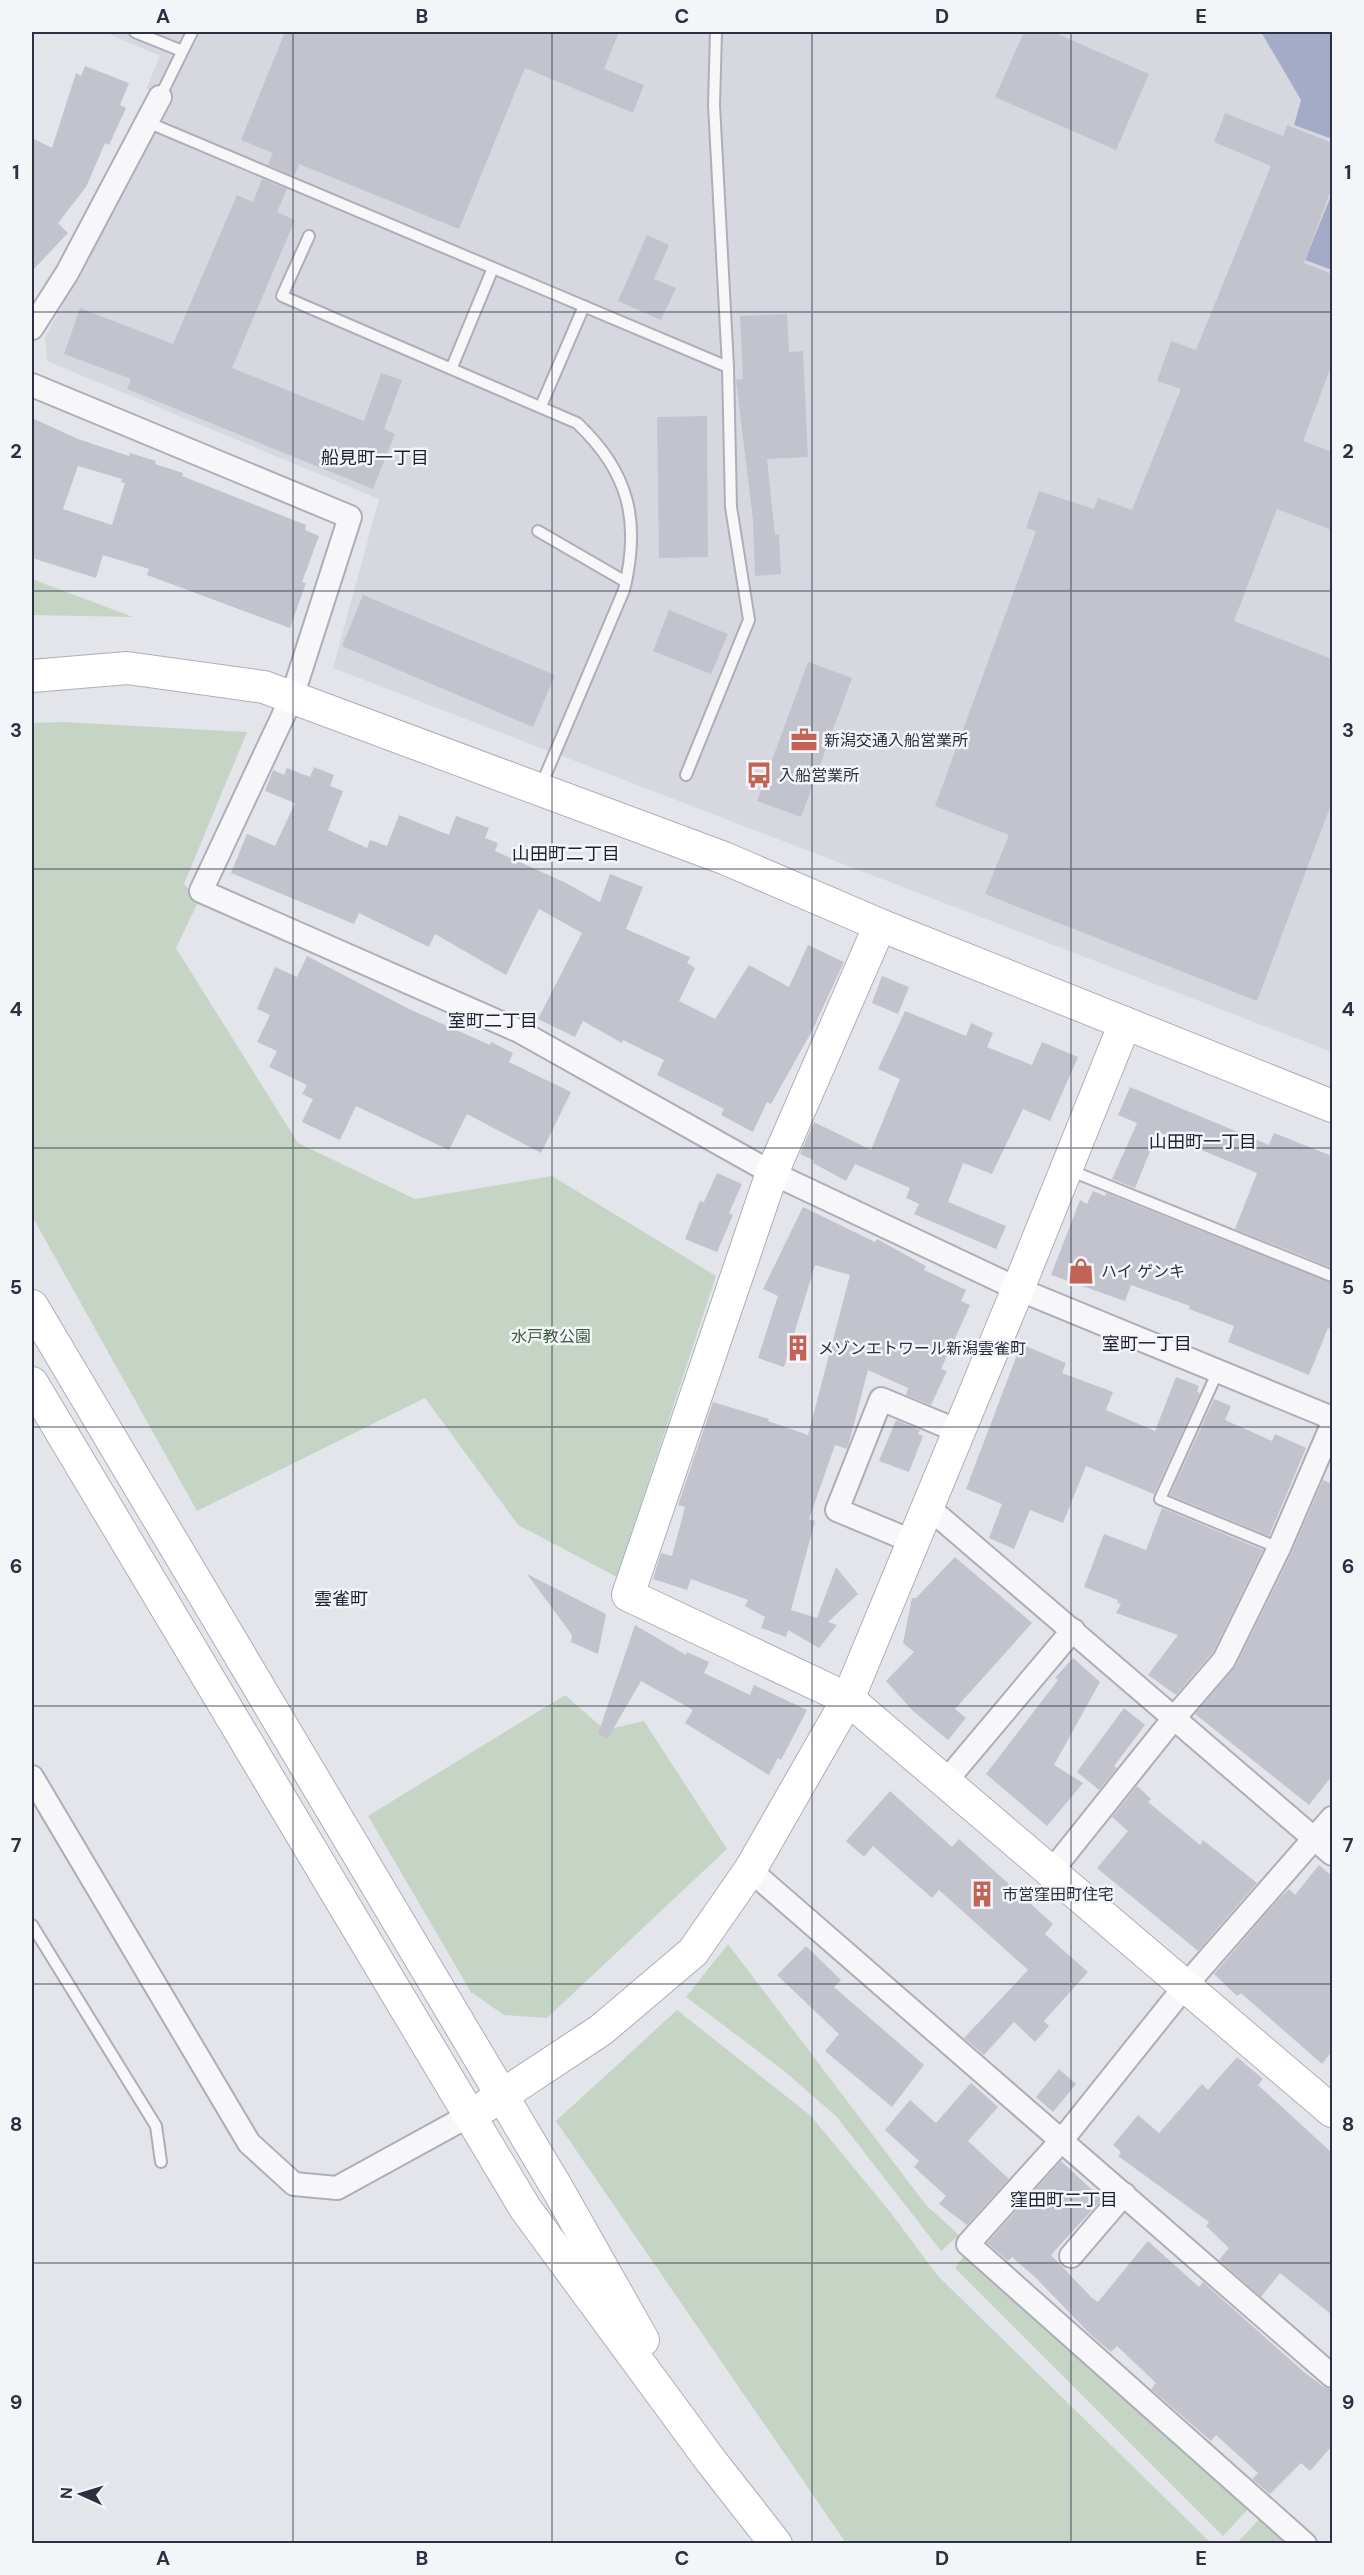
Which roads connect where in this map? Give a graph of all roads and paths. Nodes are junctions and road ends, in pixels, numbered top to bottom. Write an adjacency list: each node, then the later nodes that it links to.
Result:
1 (135, 32): 4 (lane)
2 (192, 32): 4 (lane)
3 (716, 32): 11 (lane)
4 (182, 51): 5 (lane)
5 (160, 97): 6 (street)
6 (147, 122): 8 (lane); 10 (street)
7 (309, 236): 12 (lane)
8 (493, 268): 9 (lane); 12 (lane)
9 (584, 306): 11 (lane); 14 (lane)
10 (35, 311)
11 (728, 367): 19 (lane)
12 (452, 368): 14 (lane)
13 (32, 385): 18 (street)
14 (542, 406): 16 (lane)
15 (538, 531): 16 (lane)
16 (626, 582): 20 (lane)
17 (32, 676): 18 (street)
18 (292, 697): 20 (street); 25 (street)
19 (686, 775)
20 (539, 791): 21 (street)
21 (880, 925): 22 (street); 25 (street)
22 (1125, 1023): 23 (street); 24 (street)
23 (1332, 1106)
24 (1066, 1169): 26 (lane); 27 (street)
25 (772, 1173): 27 (street); 38 (street)
26 (1332, 1276)
27 (1018, 1289): 29 (street); 33 (street)
28 (32, 1306): 49 (street)
29 (1218, 1371): 31 (street); 36 (lane)
30 (32, 1383): 51 (street)
31 (1332, 1418)
32 (1332, 1425): 36 (street)
33 (958, 1431): 34 (street); 35 (street)
34 (928, 1507): 35 (street); 37 (street)
35 (914, 1542): 38 (street)
36 (1279, 1548): 39 (street)
37 (1072, 1630): 39 (street); 41 (street)
38 (848, 1699): 41 (street); 45 (street)
39 (1174, 1718): 43 (street); 46 (street)
40 (32, 1777): 51 (street)
41 (945, 1782): 46 (street)
42 (1332, 1818): 43 (street)
43 (1314, 1839): 44 (street); 48 (street)
44 (1332, 1854)
45 (750, 1870): 49 (street); 52 (street)
46 (1050, 1873): 48 (street)
47 (32, 1925): 53 (lane)
48 (1186, 1985): 50 (street); 52 (street)
49 (502, 2096): 51 (street); 57 (street)
50 (1332, 2110)
51 (470, 2115): 57 (street)
52 (1062, 2140): 54 (street); 59 (street)
53 (161, 2162)
54 (1124, 2194): 55 (street); 56 (street)
55 (1071, 2256)
56 (1332, 2376)
57 (711, 2461): 58 (street)
58 (776, 2544)
59 (1305, 2544)

